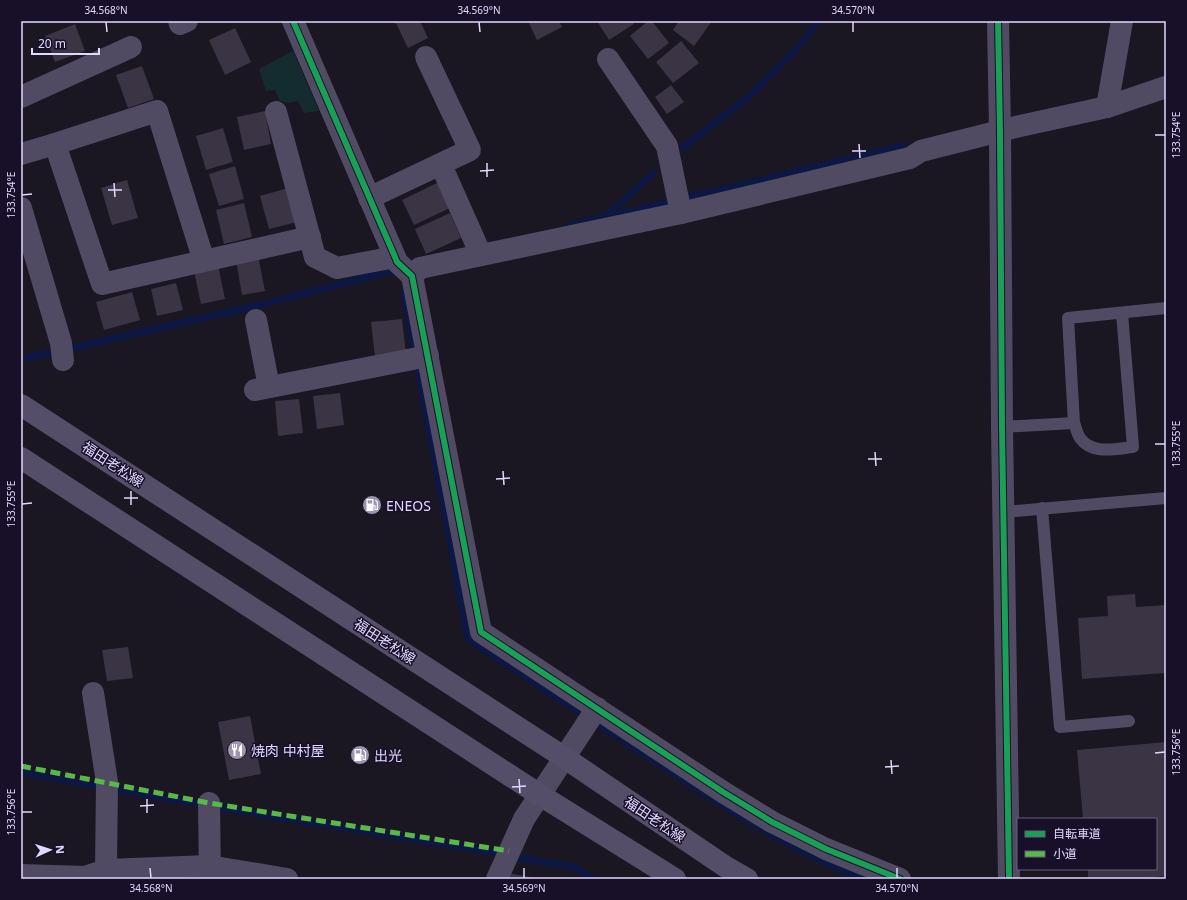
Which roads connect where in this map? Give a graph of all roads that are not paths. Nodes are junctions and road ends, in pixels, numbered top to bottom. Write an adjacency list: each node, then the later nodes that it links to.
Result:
1 (179, 21): 2 (street)
2 (187, 21)
3 (293, 21): 17 (street)
4 (998, 21): 13 (street)
5 (1122, 21): 11 (street)
6 (131, 47): 10 (street)
7 (426, 57): 17 (street)
8 (608, 59): 19 (street)
9 (1166, 88): 11 (street)
10 (21, 97)
11 (1107, 107): 13 (street)
12 (276, 112): 20 (street)
13 (1000, 131): 19 (street); 32 (street)
14 (54, 144): 15 (street); 23 (street); 23 (street)
15 (21, 154)
16 (446, 174): 21 (street)
17 (369, 198): 22 (street)
18 (21, 208): 28 (street)
19 (681, 213): 21 (street)
20 (310, 237): 22 (street); 23 (street)
21 (478, 249): 24 (street)
22 (394, 256): 24 (street)
23 (204, 261)
24 (412, 276): 29 (street)
25 (1166, 308): 26 (lane)
26 (1122, 313): 31 (lane); 31 (lane)
27 (256, 320): 29 (street)
28 (62, 354)
29 (420, 357): 38 (street)
30 (21, 405): 40 (main road, 福田老松線)
31 (1074, 423): 32 (lane)
32 (1002, 427): 36 (street)
33 (21, 458): 41 (main road)
34 (1166, 498): 35 (lane)
35 (1042, 508): 36 (lane); 39 (lane)
36 (1004, 512): 51 (street)
37 (93, 693): 45 (street)
38 (593, 715): 40 (street); 50 (street)
39 (1129, 721)
40 (564, 758): 41 (street); 49 (main road, 福田老松線)
41 (540, 795): 47 (street); 48 (main road)
42 (209, 803): 43 (street)
43 (209, 872): 45 (street); 46 (street)
44 (21, 875): 45 (street)
45 (106, 875)
46 (287, 879)
47 (497, 879)
48 (675, 879)
49 (748, 879)
50 (900, 879)
51 (1009, 879)

